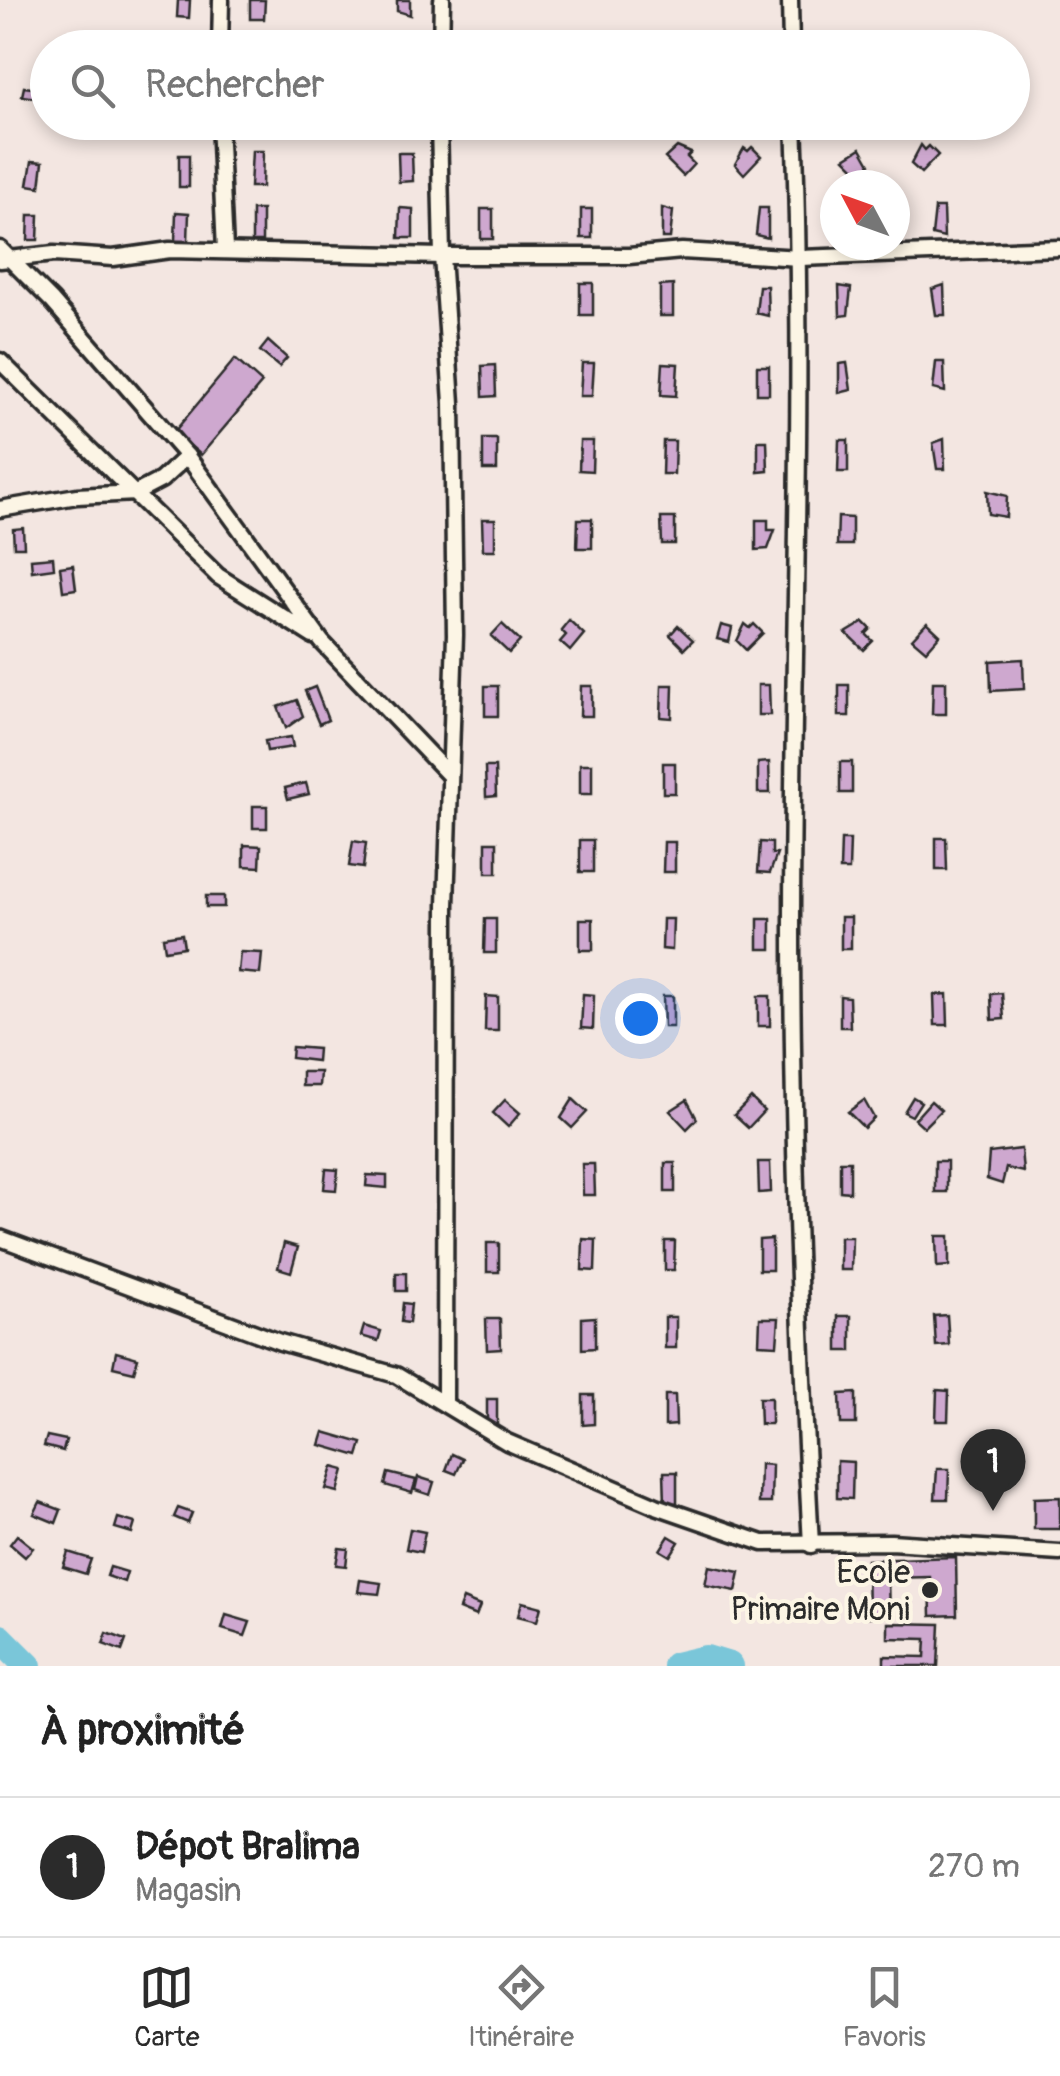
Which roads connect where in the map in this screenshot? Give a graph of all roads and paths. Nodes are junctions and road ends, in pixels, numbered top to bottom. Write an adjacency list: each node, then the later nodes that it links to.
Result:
1 (220, 0): 4 (street)
2 (442, 0): 5 (street)
3 (790, 0): 6 (street)
4 (220, 30)
5 (441, 30)
6 (791, 30)
7 (220, 140): 11 (street)
8 (439, 140): 13 (street)
9 (795, 140): 14 (street)
10 (1060, 248): 14 (street)
11 (224, 250): 12 (street); 13 (street)
12 (4, 256): 16 (street)
13 (442, 256): 14 (street); 20 (street)
14 (800, 258): 23 (street)
15 (0, 361): 17 (street)
16 (187, 456): 17 (street); 19 (street)
17 (136, 493): 18 (street); 19 (street)
18 (0, 509)
19 (322, 642): 20 (street)
20 (449, 775): 22 (street)
21 (0, 1238): 22 (street)
22 (445, 1404): 23 (street)
23 (811, 1545): 24 (street)
24 (1060, 1554)

